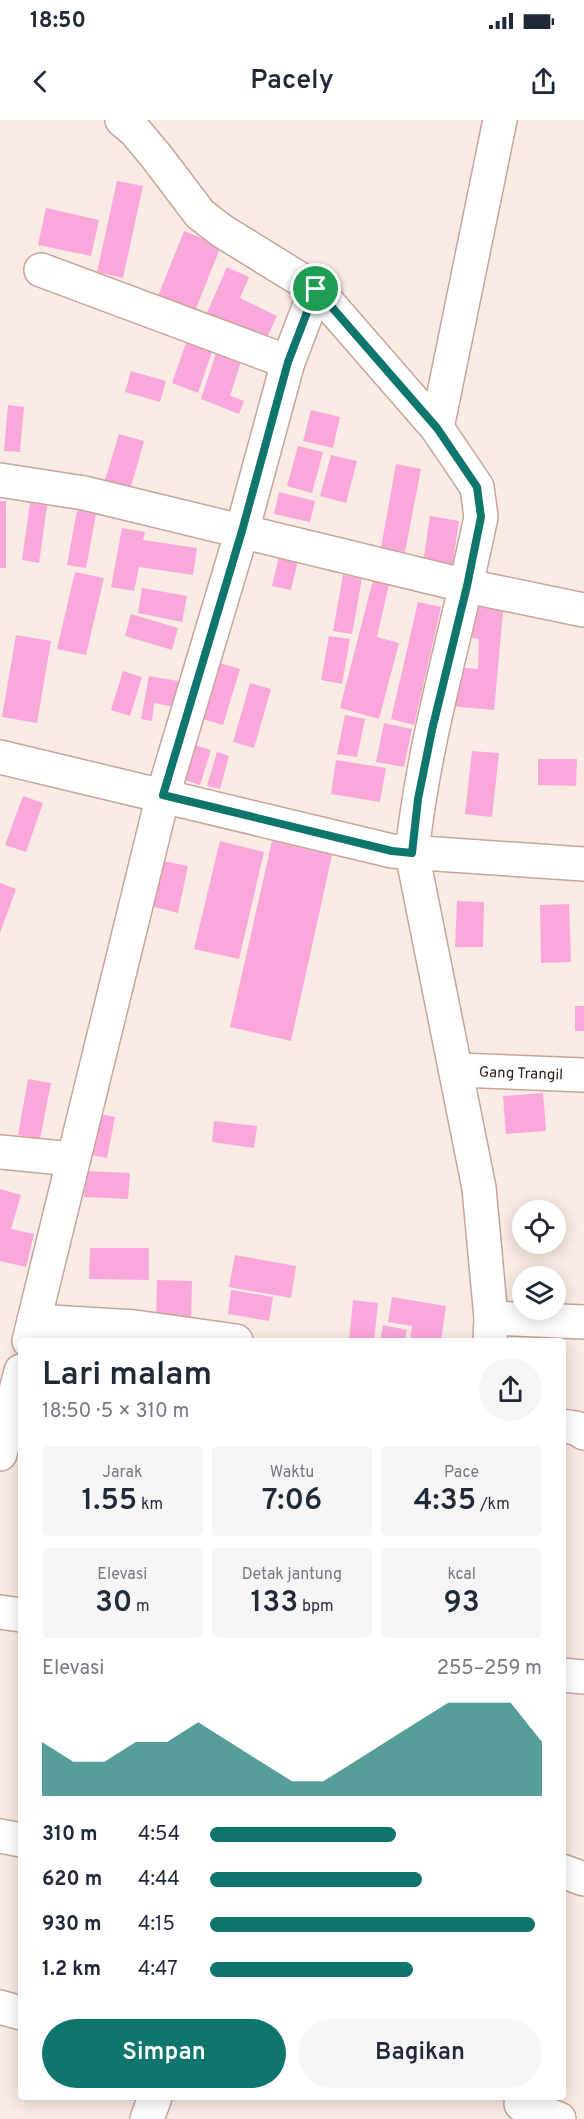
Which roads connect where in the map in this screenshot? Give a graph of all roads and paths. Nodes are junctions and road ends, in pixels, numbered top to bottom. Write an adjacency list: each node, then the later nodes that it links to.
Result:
1 (122, 120): 4 (street)
2 (500, 120): 6 (street)
3 (41, 270): 5 (street)
4 (316, 289): 5 (street); 6 (street)
5 (288, 362): 8 (street)
6 (437, 428): 9 (street)
7 (0, 480): 8 (street)
8 (242, 531): 9 (street); 12 (street)
9 (467, 586): 10 (street); 13 (street)
10 (584, 610)
11 (0, 757): 12 (street)
12 (163, 795): 13 (street); 18 (street)
13 (403, 852): 14 (street); 15 (street)
14 (584, 864)
15 (458, 1070): 16 (street, Gang Trangil); 20 (street)
16 (584, 1075)
17 (0, 1152): 18 (street)
18 (72, 1159): 21 (street)
19 (584, 1322): 20 (street)
20 (491, 1330)
21 (31, 1331): 22 (street)
22 (214, 1338)
23 (18, 1383): 26 (street)
24 (566, 1427): 25 (street)
25 (584, 1433)
26 (0, 1454)
27 (0, 1612): 28 (street)
28 (18, 1615)
29 (566, 1675): 30 (street)
30 (584, 1677)
31 (0, 1836): 32 (street)
32 (18, 1839)
33 (566, 1872): 34 (street)
34 (584, 1879)
35 (0, 2007): 36 (street)
36 (18, 2012)
37 (154, 2100): 39 (street)
38 (519, 2107): 40 (street)
39 (147, 2119)
40 (559, 2119)

